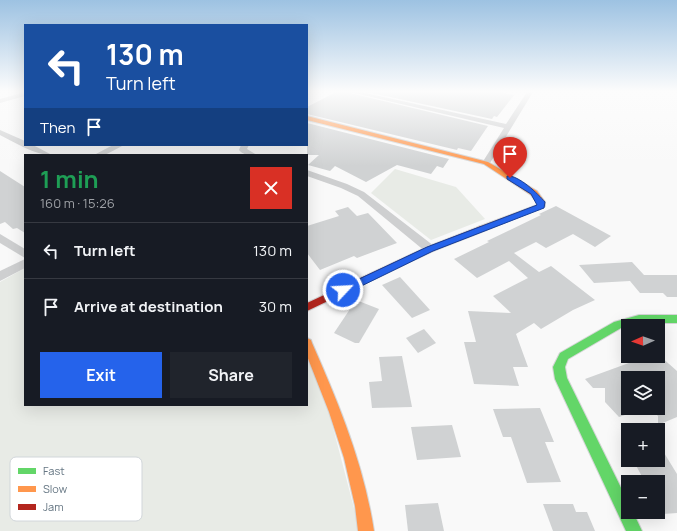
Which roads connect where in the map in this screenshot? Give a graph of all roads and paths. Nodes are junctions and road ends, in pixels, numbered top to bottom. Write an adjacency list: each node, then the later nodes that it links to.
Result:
1 (463, 117): 4 (street)
2 (514, 117): 4 (street)
3 (308, 118): 13 (street)
4 (508, 127): 13 (street)
5 (0, 132): 6 (street)
6 (24, 143)
7 (30, 146): 10 (street)
8 (118, 146): 11 (street)
9 (244, 146): 12 (street)
10 (46, 154)
11 (100, 154)
12 (251, 154)
13 (486, 163): 16 (street)
14 (308, 174): 16 (street)
15 (0, 238): 17 (street)
16 (430, 249): 20 (street)
17 (24, 253)
18 (24, 264): 19 (street)
19 (0, 277)
20 (308, 307)
21 (677, 319): 24 (street)
22 (308, 345): 23 (street)
23 (366, 531)
24 (634, 531)

